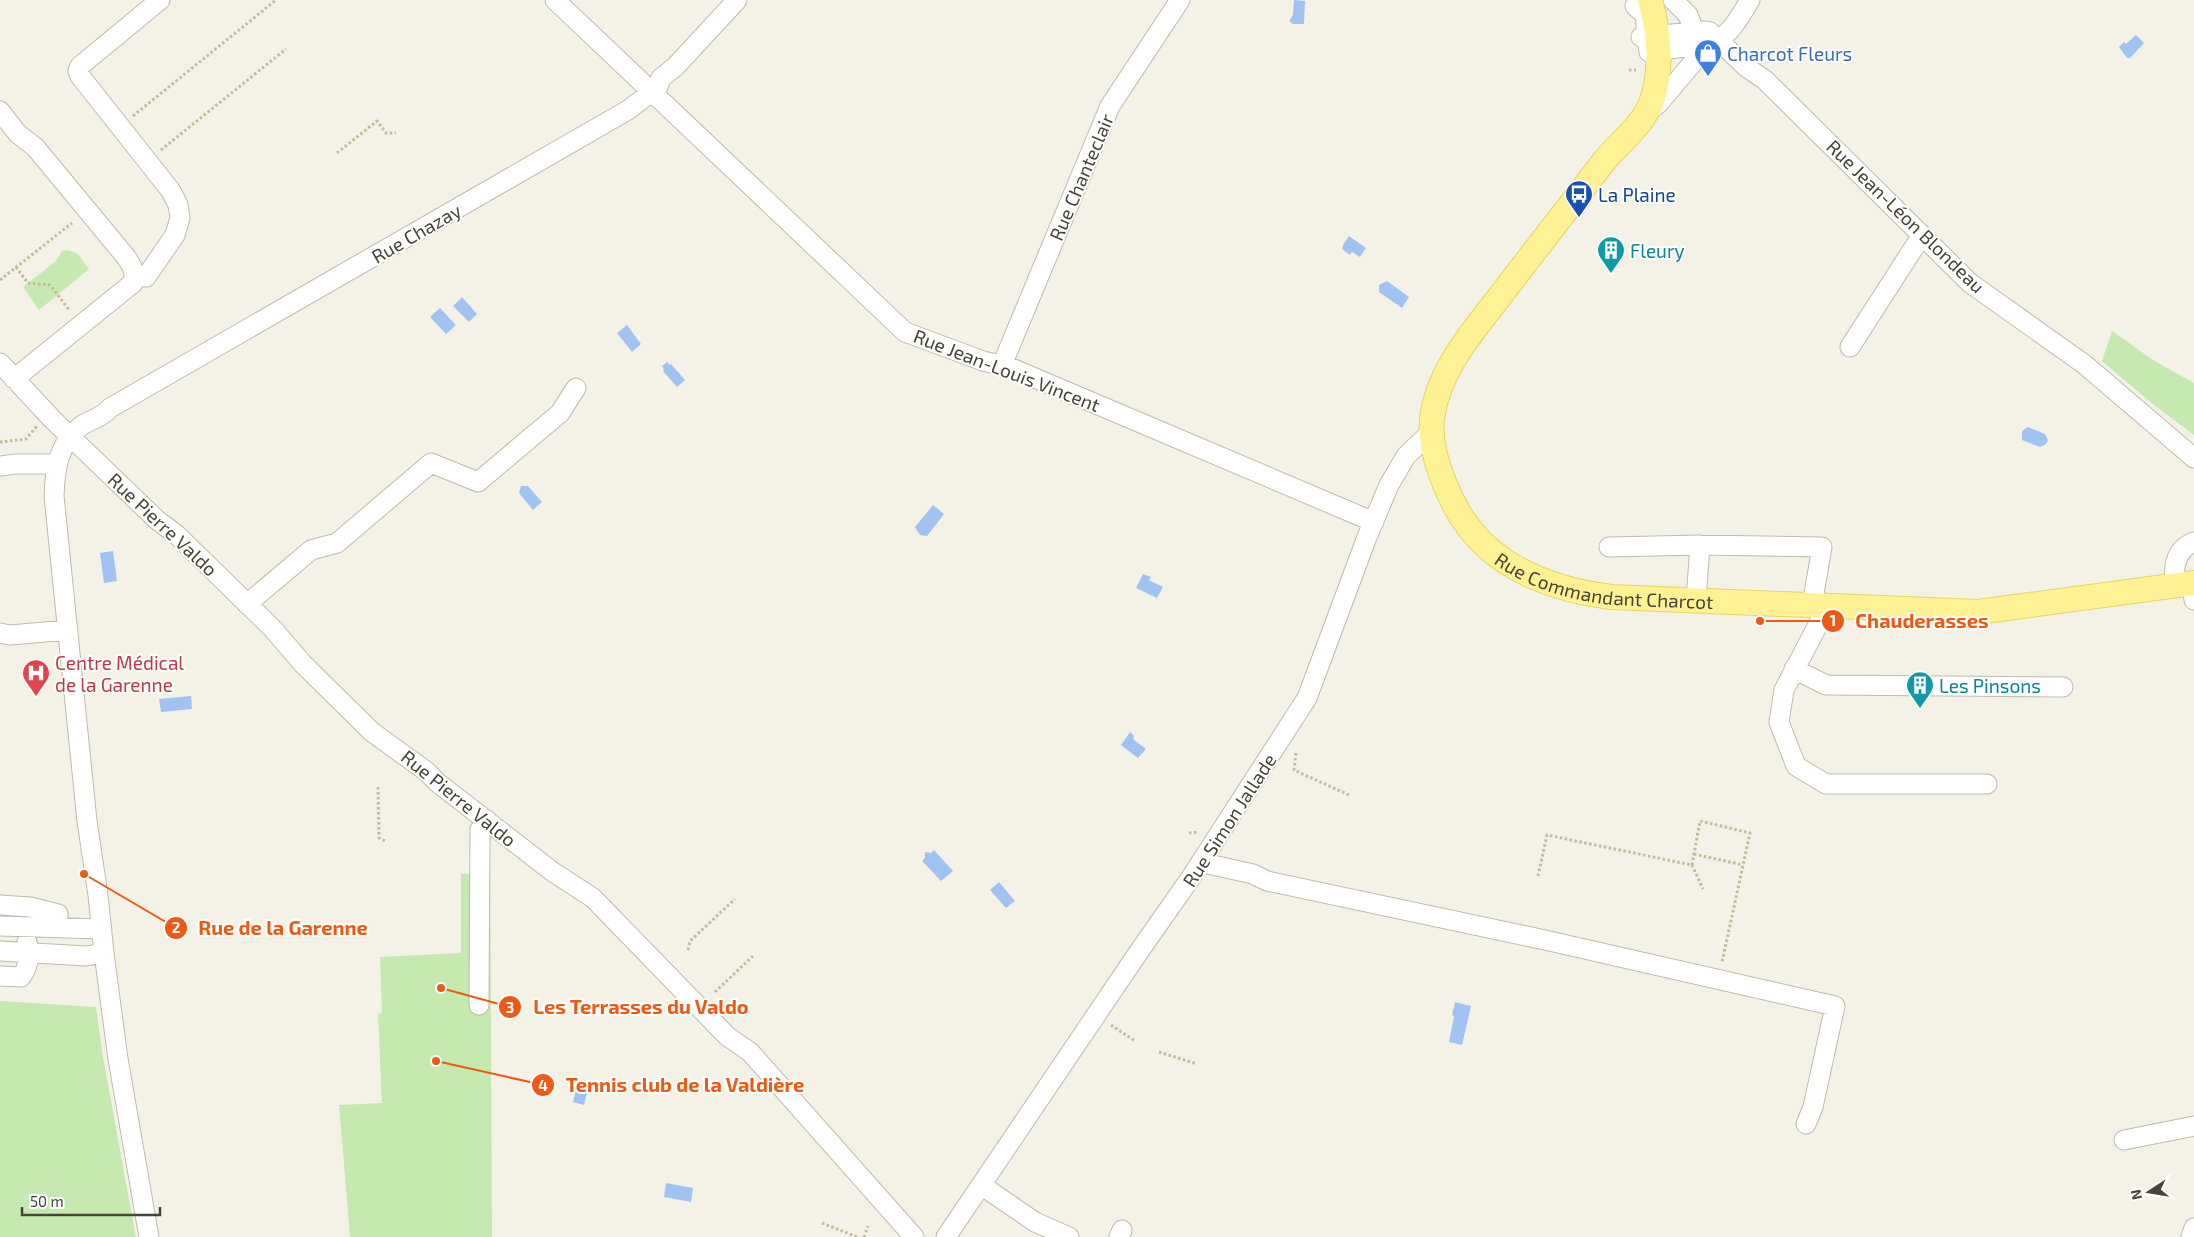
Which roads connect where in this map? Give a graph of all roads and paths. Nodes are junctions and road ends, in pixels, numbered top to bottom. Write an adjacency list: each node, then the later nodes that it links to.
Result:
1 (160, 0): 18 (street)
2 (276, 0): 18 (path)
3 (555, 0): 15 (street, Rue Jean-Louis Vincent)
4 (737, 0): 15 (street, Rue Chazay)
5 (1180, 0): 31 (street, Rue Chanteclair)
6 (1673, 0): 9 (street)
7 (1750, 0): 11 (street)
8 (1639, 2): 10 (main road, Rue Commandant Charcot)
9 (1695, 39): 10 (street); 11 (street); 17 (street, Rue Commandant Charcot)
10 (1650, 40): 17 (main road, Rue Commandant Charcot); 20 (main road, Rue Commandant Charcot)
11 (1719, 40): 24 (street, Rue Jean-Léon Blondeau)
12 (286, 49): 22 (path)
13 (1628, 70): 14 (path)
14 (1636, 70)
15 (652, 92): 31 (street, Rue Jean-Louis Vincent); 35 (street, Rue Chazay)
16 (0, 111): 26 (street)
17 (1647, 112): 20 (main road, Rue Commandant Charcot)
18 (119, 127): 22 (street)
19 (396, 134): 21 (path)
20 (1612, 152): 36 (main road, Rue Commandant Charcot)
21 (337, 153)
22 (147, 161): 26 (street)
23 (72, 223): 25 (path)
24 (1922, 235): 29 (street); 38 (street, Rue Jean-Léon Blondeau)
25 (16, 267): 27 (path); 28 (path)
26 (135, 276): 32 (street)
27 (0, 279)
28 (72, 314)
29 (1850, 348)
30 (0, 363): 32 (street, Rue Pierre Valdo)
31 (1002, 366): 41 (street, Rue Jean-Louis Vincent)
32 (14, 379): 35 (street, Rue Pierre Valdo)
33 (576, 388): 47 (street)
34 (39, 428): 37 (path)
35 (71, 436): 39 (street); 47 (street, Rue Pierre Valdo)
36 (1432, 436): 41 (street, Rue Simon Jallade); 46 (main road, Rue Commandant Charcot)
37 (0, 442)
38 (2194, 458)
39 (56, 464): 40 (street); 49 (street)
40 (0, 466)
41 (1374, 522): 62 (street, Rue Simon Jallade)
42 (2194, 542): 45 (street)
43 (1700, 545): 44 (street); 46 (street); 48 (street)
44 (1609, 547)
45 (2189, 587): 48 (main road, Rue Commandant Charcot)
46 (1696, 600): 48 (main road, Rue Commandant Charcot)
47 (247, 604): 57 (street, Rue Pierre Valdo)
48 (1817, 606): 51 (street)
49 (68, 630): 50 (street); 71 (street)
50 (0, 633)
51 (1794, 669): 52 (street); 54 (street)
52 (2063, 687)
53 (1296, 753): 56 (path)
54 (1987, 784)
55 (378, 787): 60 (path)
56 (1351, 796)
57 (487, 820): 80 (street); 95 (street, Rue Pierre Valdo)
58 (1202, 832): 59 (path)
59 (1188, 833)
60 (385, 841)
61 (1694, 854): 63 (path); 64 (path); 64 (path)
62 (1203, 860): 78 (street); 88 (street, Rue Simon Jallade)
63 (1692, 865): 65 (path); 66 (path)
64 (1743, 865): 78 (path)
65 (1538, 876)
66 (1703, 889)
67 (735, 899): 72 (path)
68 (0, 905): 70 (street)
69 (8, 927): 70 (street); 74 (street)
70 (57, 928): 71 (street)
71 (102, 929): 75 (street)
72 (688, 950)
73 (0, 951): 74 (street)
74 (28, 953): 75 (street); 77 (street)
75 (104, 953): 92 (street)
76 (753, 956): 79 (path)
77 (0, 976)
78 (1718, 980): 85 (street)
79 (715, 992)
80 (479, 1005)
81 (1109, 1024): 82 (path)
82 (1135, 1041)
83 (1159, 1052): 84 (path)
84 (1197, 1064)
85 (1806, 1124)
86 (2194, 1126): 87 (street)
87 (2124, 1140)
88 (981, 1185): 96 (street, Rue Simon Jallade); 97 (street)
89 (822, 1223): 93 (path)
90 (868, 1226): 94 (path)
91 (2194, 1228): 98 (street)
92 (149, 1237)
93 (857, 1237)
94 (864, 1237)
95 (914, 1237)
96 (946, 1237)
97 (1069, 1237)
98 (2191, 1237)

